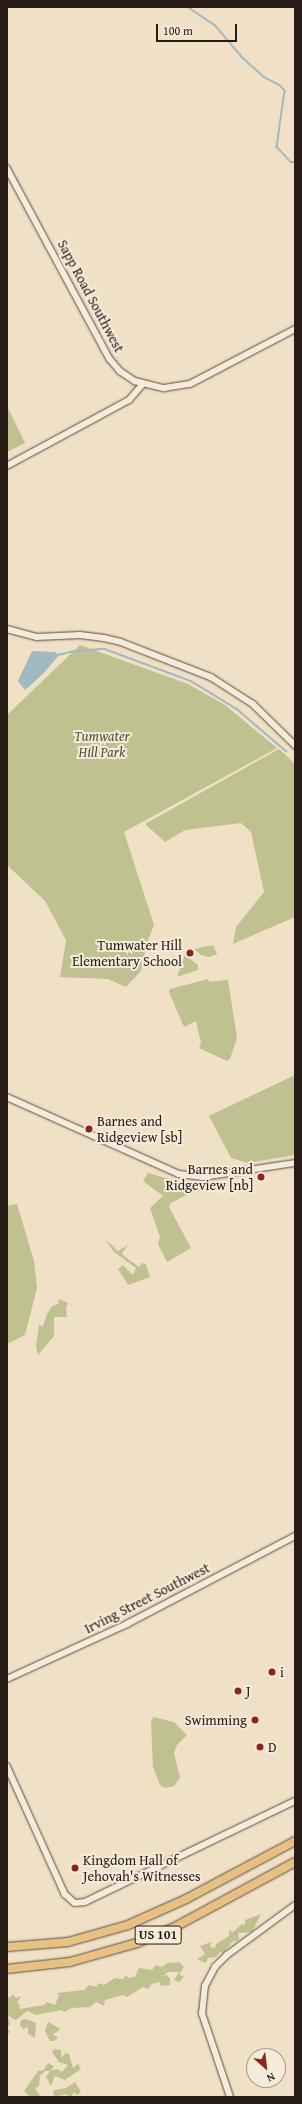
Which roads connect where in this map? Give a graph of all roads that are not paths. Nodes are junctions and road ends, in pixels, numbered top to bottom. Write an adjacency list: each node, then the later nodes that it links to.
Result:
1 (7, 168): 3 (street, Sapp Road Southwest)
2 (295, 329): 3 (street, Sapp Road Southwest)
3 (143, 384): 4 (street)
4 (7, 466)
5 (7, 630): 6 (street)
6 (295, 745)
7 (7, 1097): 8 (street)
8 (295, 1163)
9 (295, 1536): 10 (street, Irving Street Southwest)
10 (7, 1679)
11 (7, 1766): 12 (street)
12 (295, 1801)
13 (295, 1841): 16 (highway, US 101)
14 (295, 1862): 17 (highway, US 101)
15 (295, 1905): 18 (street)
16 (7, 1947)
17 (7, 1969)
18 (230, 2097)

